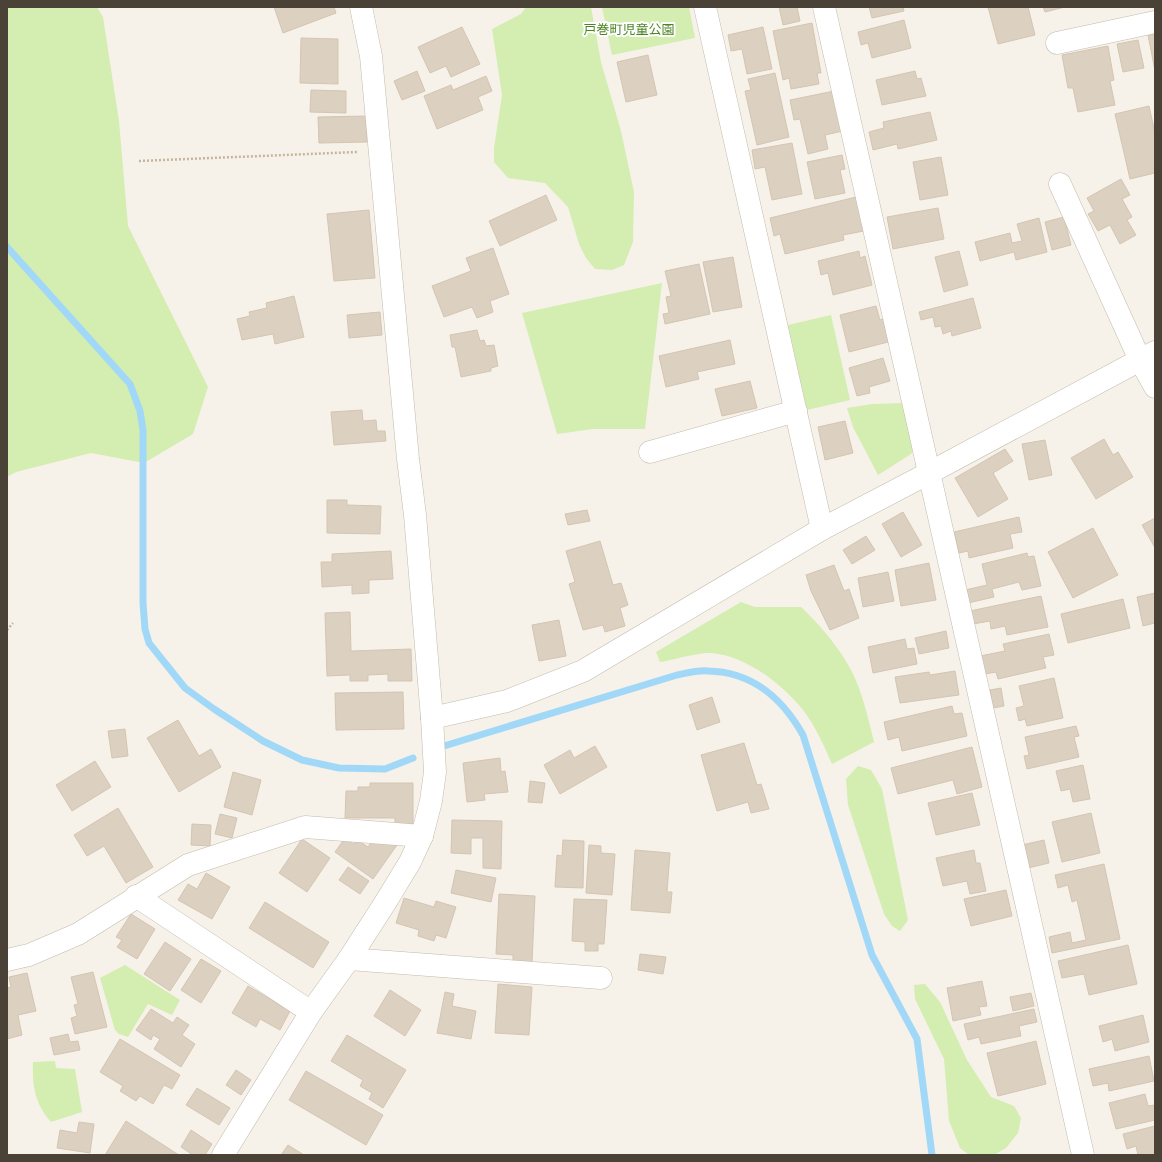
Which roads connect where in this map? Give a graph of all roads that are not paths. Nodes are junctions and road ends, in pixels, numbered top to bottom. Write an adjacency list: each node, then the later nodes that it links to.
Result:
1 (361, 7): 13 (street)
2 (706, 7): 9 (street)
3 (824, 7): 11 (street)
4 (1155, 22): 5 (street)
5 (1057, 43)
6 (1060, 184): 7 (street)
7 (1148, 356): 8 (street); 11 (street)
8 (1155, 387)
9 (796, 411): 10 (street); 12 (street)
10 (650, 452)
11 (930, 473): 12 (street); 21 (street)
12 (822, 529): 13 (street)
13 (432, 718): 14 (street)
14 (422, 836): 15 (street); 16 (street)
15 (136, 896): 17 (street); 19 (street)
16 (349, 959): 18 (street); 19 (street)
17 (7, 960)
18 (601, 978)
19 (311, 1012): 20 (street)
20 (223, 1155)
21 (1083, 1155)

